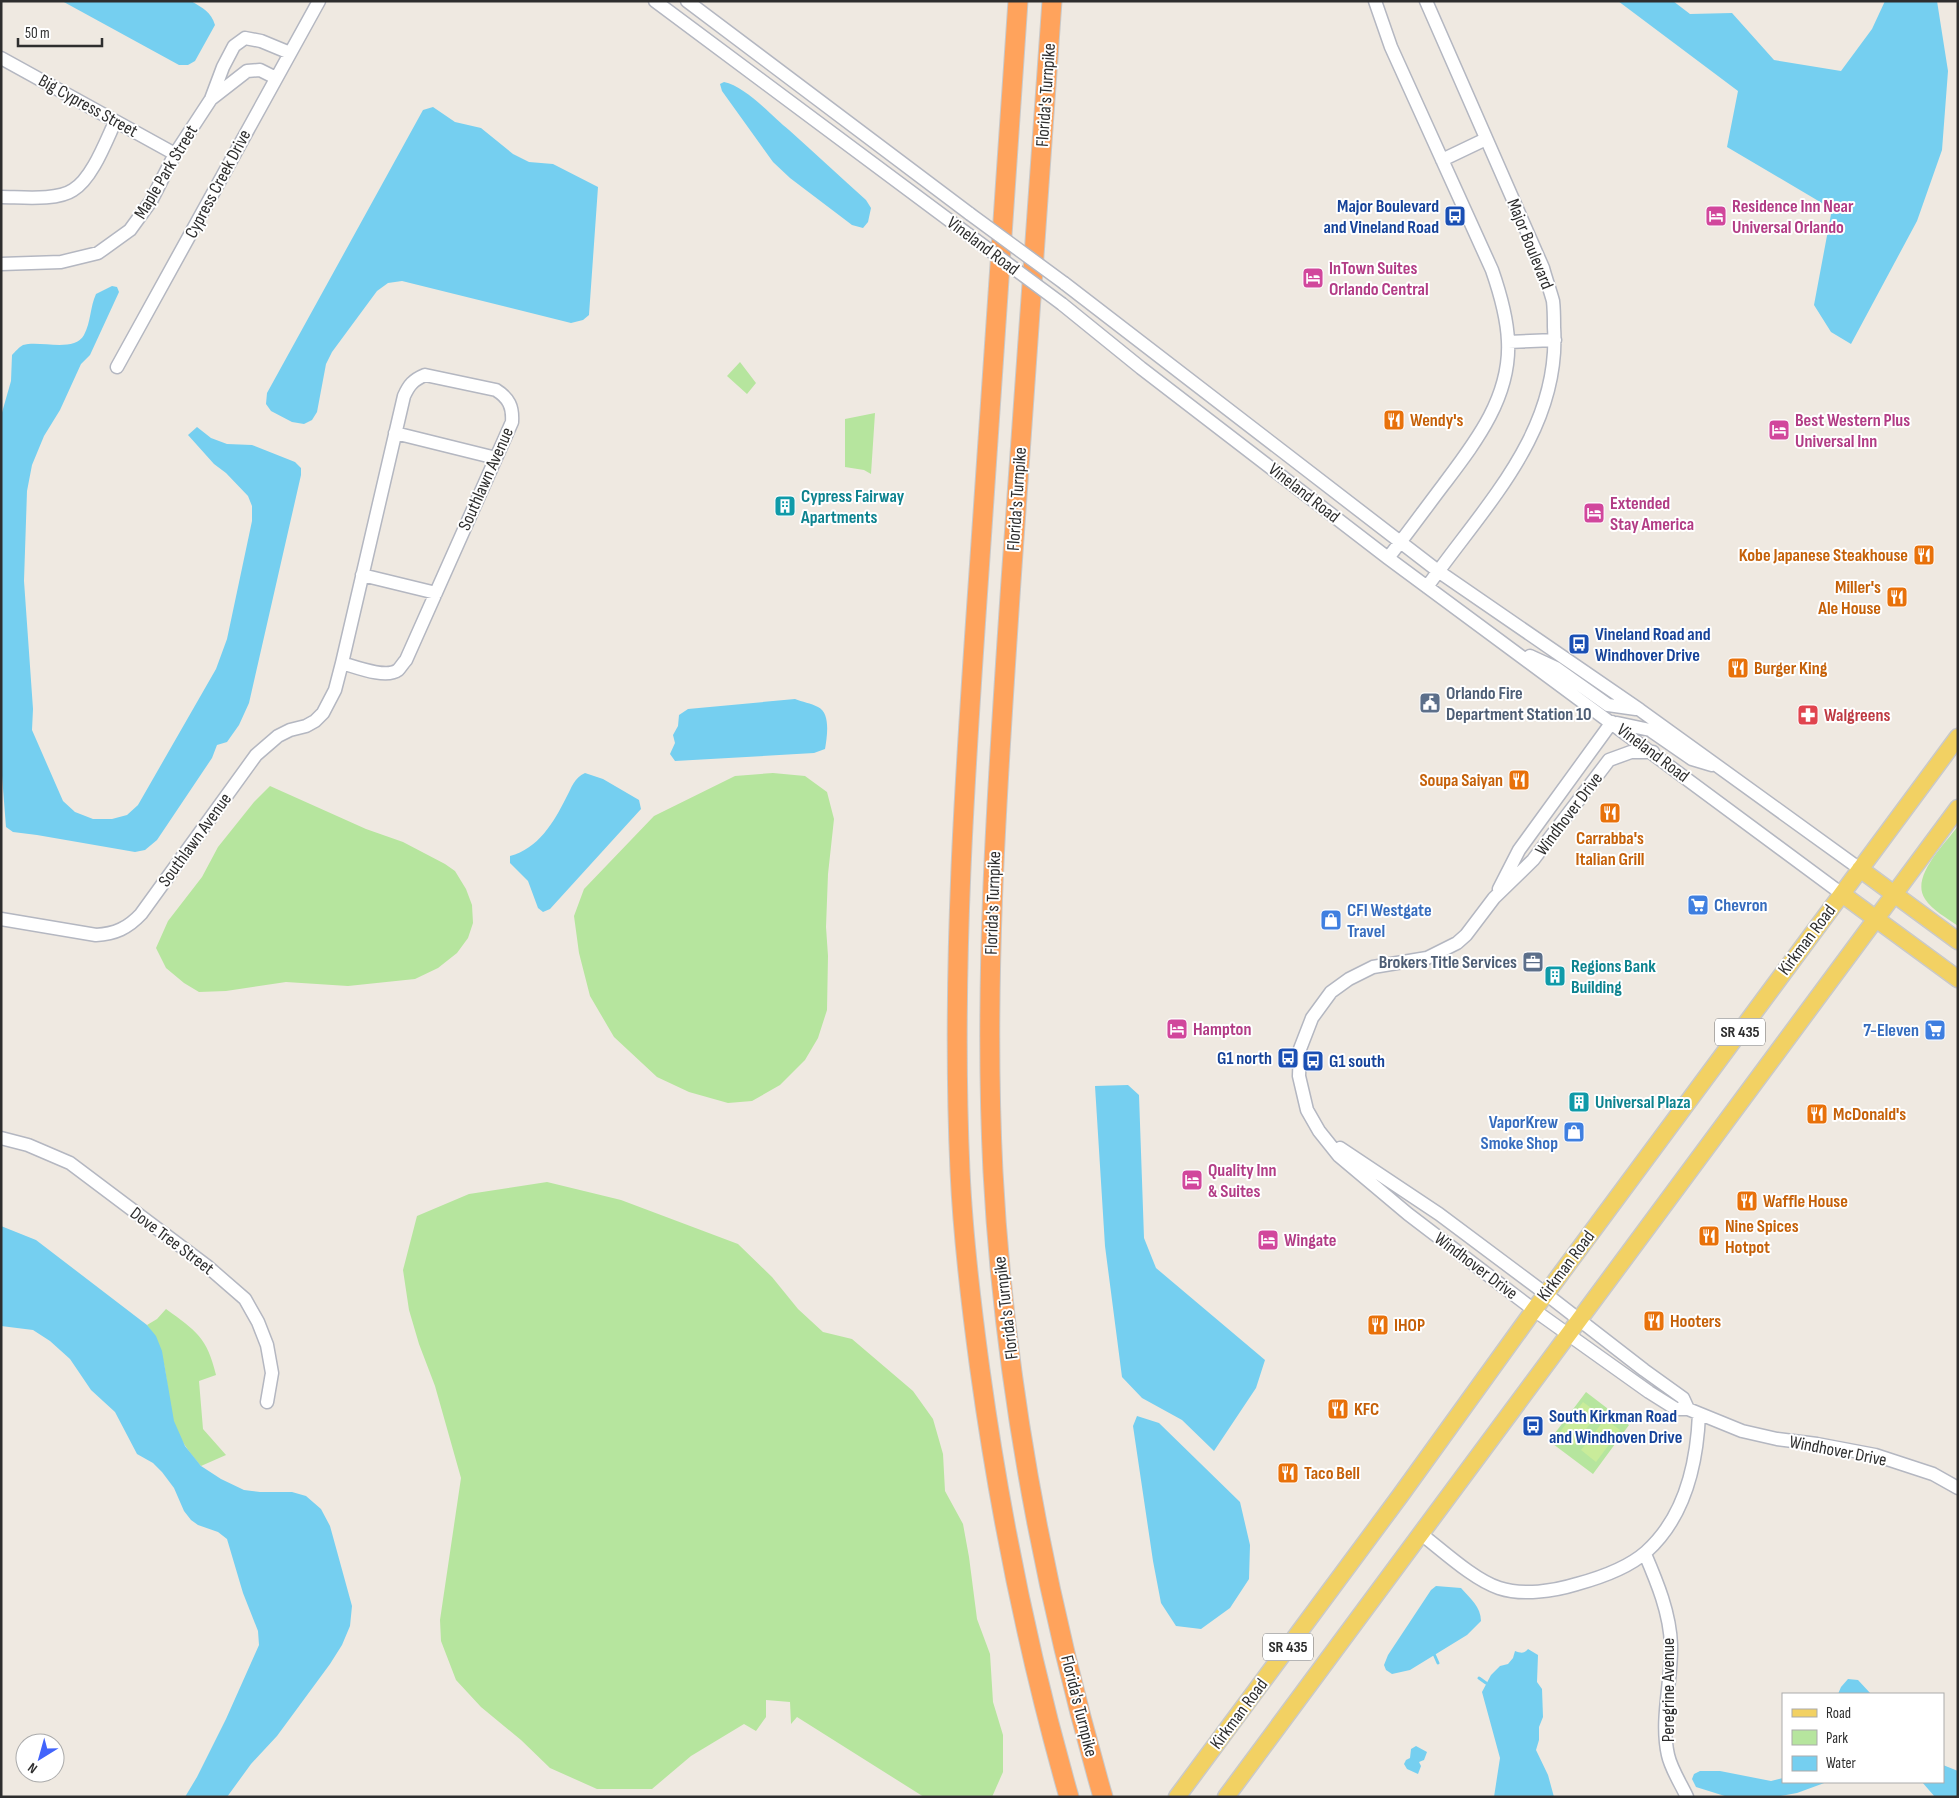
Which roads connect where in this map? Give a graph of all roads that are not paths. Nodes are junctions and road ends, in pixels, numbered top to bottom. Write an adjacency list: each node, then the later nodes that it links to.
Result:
1 (318, 1): 9 (street, Cypress Creek Drive)
2 (655, 1): 8 (street, Vineland Road)
3 (687, 1): 26 (street, Vineland Road, bridge)
4 (1018, 1): 63 (highway, Florida's Turnpike)
5 (1052, 1): 64 (highway, Florida's Turnpike)
6 (1375, 1): 18 (street)
7 (1426, 1): 16 (street, Major Boulevard)
8 (669, 5): 27 (street, Vineland Road, bridge)
9 (290, 53): 10 (street, Maple Park Street); 13 (street, Cypress Creek Drive)
10 (228, 57): 12 (street); 14 (street, Maple Park Street)
11 (1, 58): 15 (street, Big Cypress Street)
12 (247, 71): 13 (street); 14 (street, Maple Park Street)
13 (276, 78): 23 (street, Cypress Creek Drive)
14 (211, 98): 17 (street, Maple Park Street)
15 (115, 122): 17 (street, Big Cypress Street); 19 (street)
16 (1486, 139): 18 (street); 21 (street, Major Boulevard)
17 (175, 154): 20 (street, Maple Park Street)
18 (1442, 160): 22 (street)
19 (1, 197)
20 (1, 264)
21 (1555, 340): 22 (street); 28 (street, Major Boulevard)
22 (1508, 342): 26 (street)
23 (118, 367)
24 (395, 433): 25 (street); 25 (street, Southlawn Avenue); 29 (street, Southlawn Avenue)
25 (496, 458): 31 (street, Southlawn Avenue)
26 (1400, 543): 27 (street); 28 (street, Vineland Road)
27 (1388, 558): 30 (street, Vineland Road)
28 (1438, 571): 30 (street, Major Boulevard); 34 (street, Vineland Road)
29 (362, 575): 31 (street); 33 (street, Southlawn Avenue)
30 (1426, 587): 32 (street, Vineland Road)
31 (436, 593): 33 (street, Southlawn Avenue)
32 (1499, 640): 34 (street); 35 (street, Vineland Road)
33 (342, 663): 47 (street, Southlawn Avenue)
34 (1640, 710): 38 (street, Vineland Road)
35 (1612, 722): 37 (street, Vineland Road); 38 (street); 40 (street, Windhover Drive)
36 (1958, 737): 42 (main road, Kirkman Road / SR 435)
37 (1652, 752): 41 (street, Windhover Drive); 43 (street, Vineland Road)
38 (1720, 767): 42 (street, Vineland Road)
39 (1958, 808): 44 (main road, SR 435)
40 (1519, 850): 41 (street); 45 (street, Windhover Drive)
41 (1534, 860): 45 (street, Windhover Drive)
42 (1860, 869): 43 (main road, Kirkman Road / SR 435); 44 (main road, Vineland Road)
43 (1842, 894): 46 (main road, Vineland Road); 54 (main road, Kirkman Road / SR 435)
44 (1894, 894): 46 (main road, SR 435); 48 (main road, Vineland Road)
45 (1494, 898): 51 (street, Windhover Drive)
46 (1876, 918): 49 (main road, Vineland Road); 56 (main road, SR 435)
47 (1, 919)
48 (1958, 941)
49 (1958, 979)
50 (1, 1138): 58 (street, Dove Tree Street)
51 (1325, 1138): 52 (street, Windhover Drive); 53 (street, Windhover Drive)
52 (1419, 1201): 53 (street); 54 (street, Windhover Drive)
53 (1408, 1214): 55 (street, Windhover Drive)
54 (1546, 1294): 55 (main road, Kirkman Road / SR 435); 56 (street, Windhover Drive)
55 (1534, 1310): 57 (street, Windhover Drive); 65 (main road, Kirkman Road / SR 435)
56 (1579, 1320): 57 (main road, SR 435); 59 (street, Windhover Drive)
57 (1569, 1334): 59 (street, Windhover Drive); 61 (main road, SR 435)
58 (267, 1402)
59 (1694, 1412): 60 (street, Windhover Drive); 62 (street)
60 (1958, 1488)
61 (1421, 1534): 62 (street); 66 (main road, SR 435)
62 (1645, 1554): 67 (street, Peregrine Avenue)
63 (1069, 1797)
64 (1103, 1797)
65 (1177, 1797)
66 (1226, 1797)
67 (1687, 1797)

